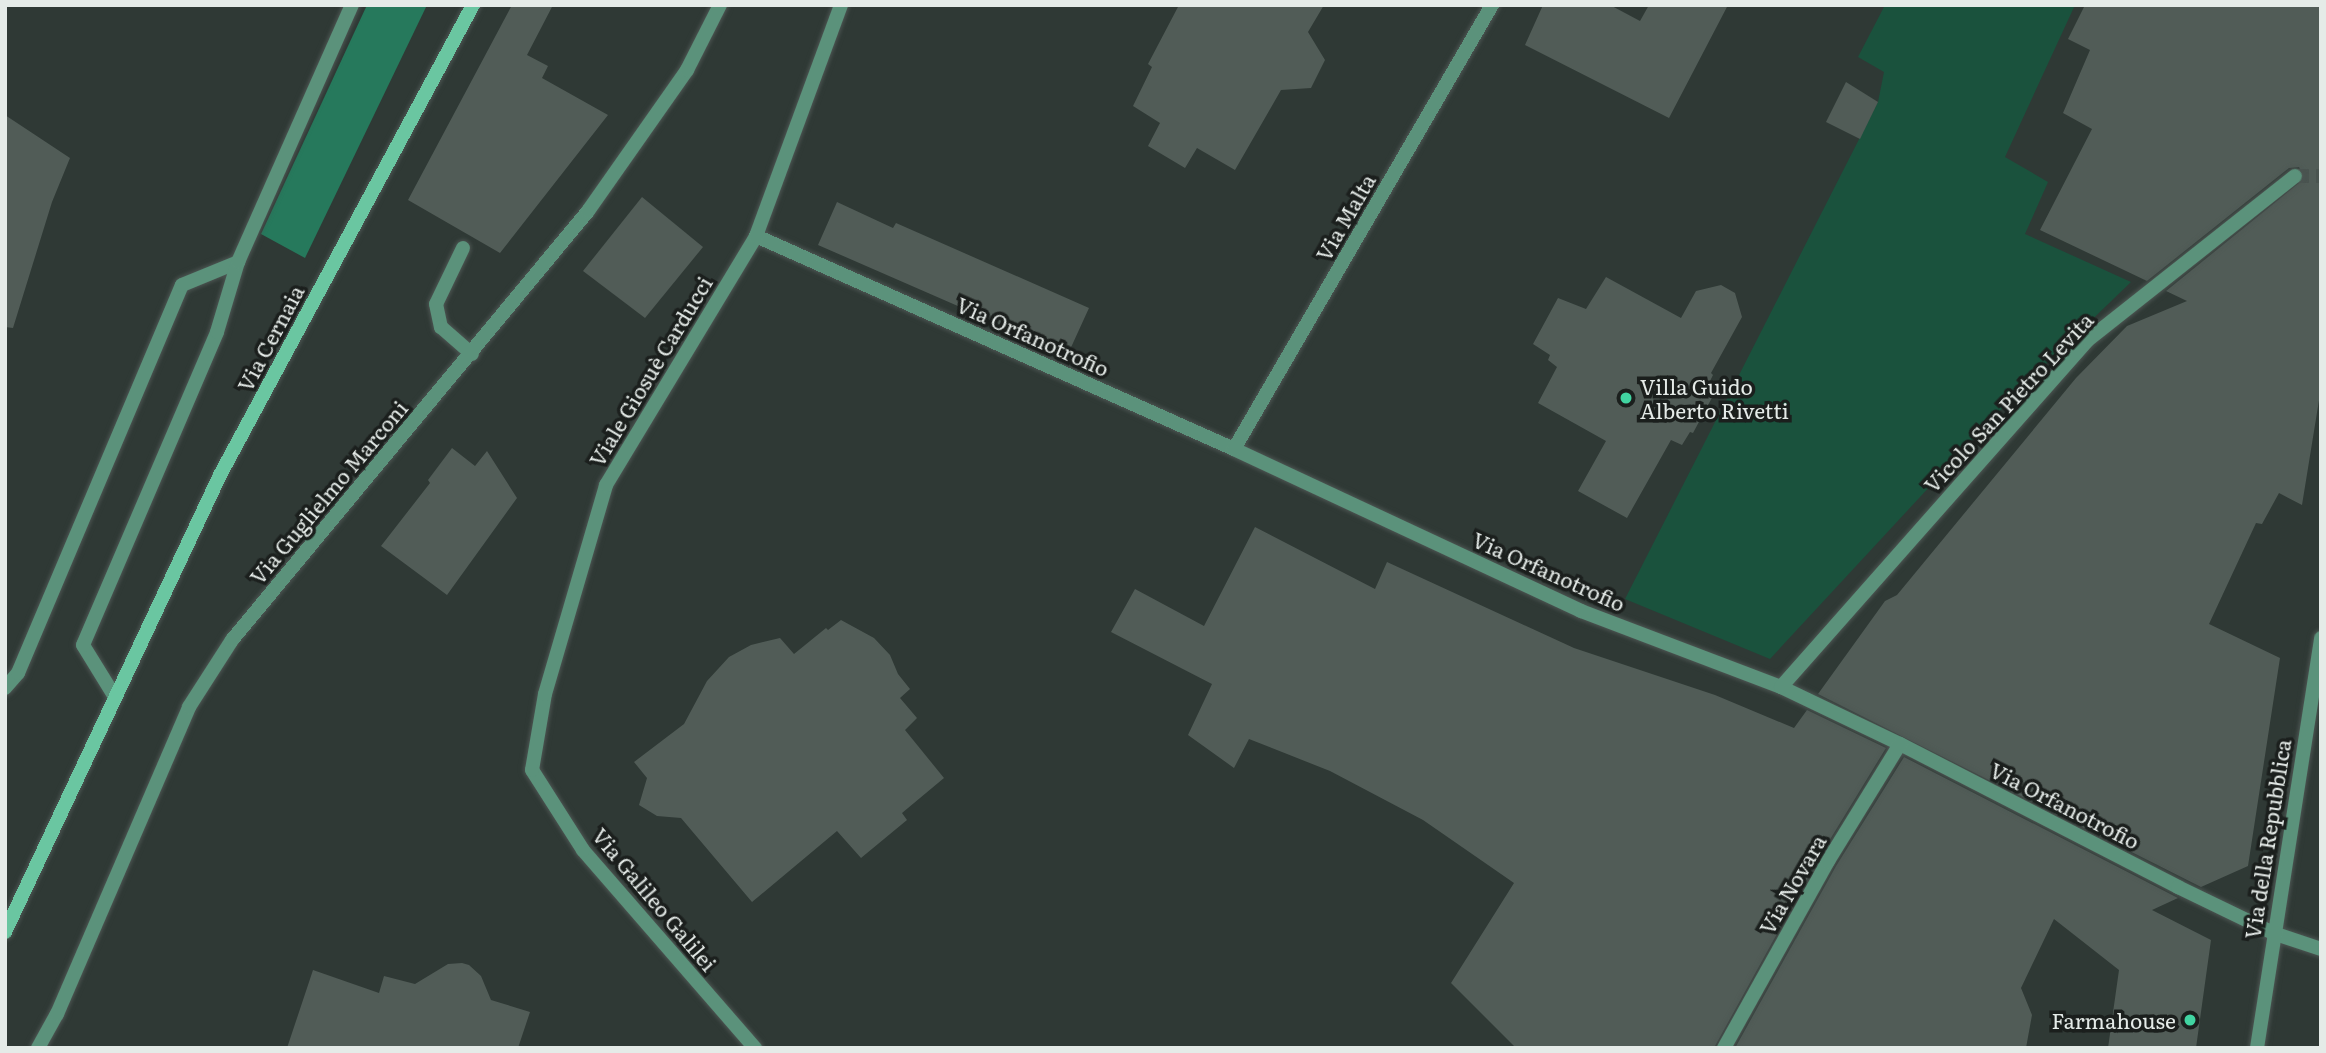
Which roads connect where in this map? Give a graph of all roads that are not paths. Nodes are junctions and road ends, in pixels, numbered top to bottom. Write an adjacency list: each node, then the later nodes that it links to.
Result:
1 (352, 5): 9 (street)
2 (473, 5): 15 (main road, Via Cernaia)
3 (720, 5): 10 (street, Via Guglielmo Marconi)
4 (841, 5): 7 (street, Viale Giosuè Carducci)
5 (1492, 5): 11 (street, Via Malta)
6 (2295, 176): 13 (street, Vicolo San Pietro Levita)
7 (756, 236): 11 (street, Via Orfanotrofio); 17 (street, Viale Giosuè Carducci)
8 (463, 248): 10 (street)
9 (238, 262): 14 (street); 15 (street)
10 (472, 354): 21 (street, Via Guglielmo Marconi)
11 (1234, 449): 13 (street, Via Orfanotrofio)
12 (2321, 638): 19 (street, Via della Repubblica)
13 (1781, 687): 16 (street, Via Orfanotrofio)
14 (5, 688)
15 (115, 697): 18 (main road, Via Cernaia)
16 (1900, 744): 19 (street, Via Orfanotrofio); 23 (street, Via Novara)
17 (533, 770): 22 (street, Via Galileo Galilei)
18 (5, 932)
19 (2273, 933): 20 (street, Via Orfanotrofio); 24 (street, Via della Repubblica)
20 (2321, 949)
21 (38, 1048)
22 (755, 1048)
23 (1724, 1048)
24 (2257, 1048)

